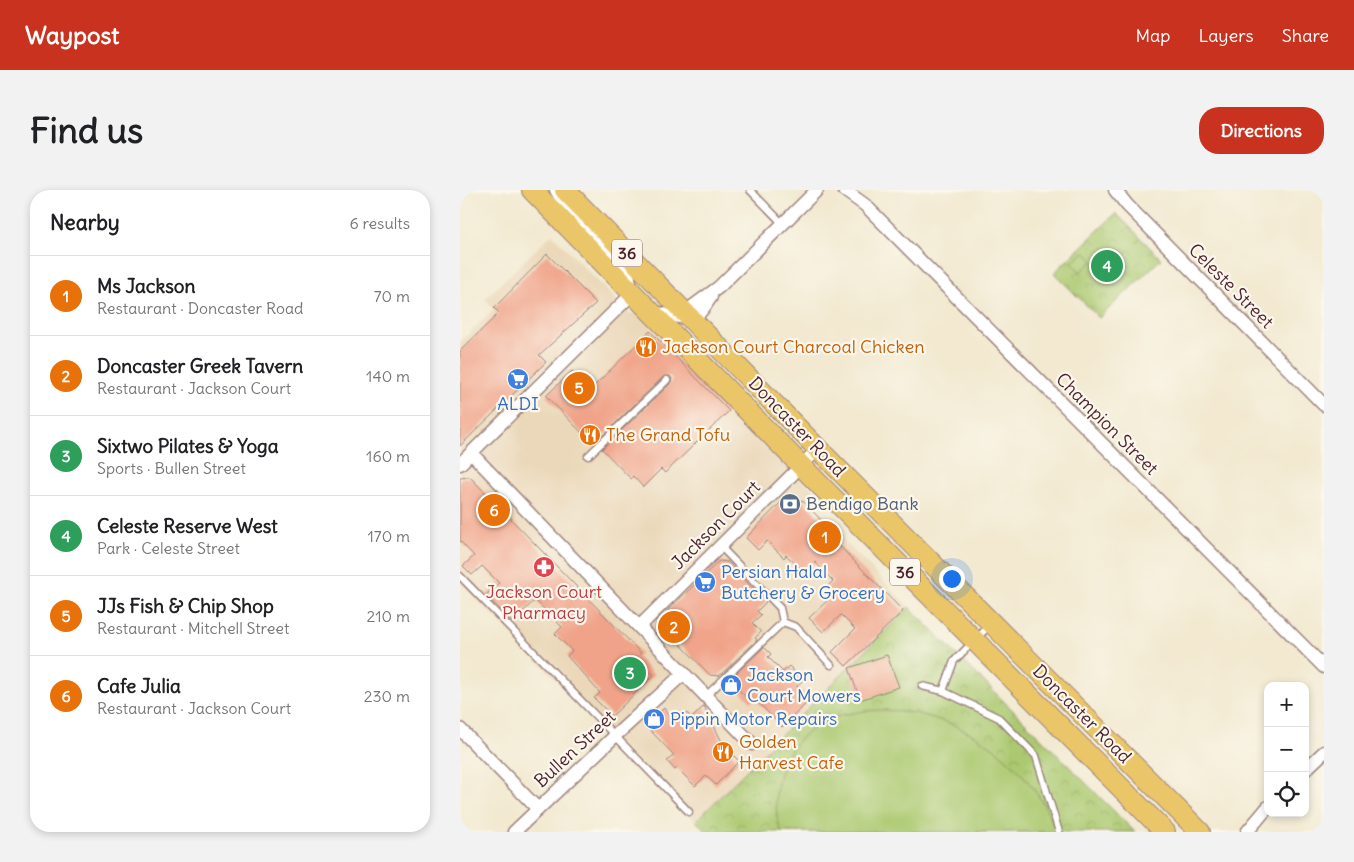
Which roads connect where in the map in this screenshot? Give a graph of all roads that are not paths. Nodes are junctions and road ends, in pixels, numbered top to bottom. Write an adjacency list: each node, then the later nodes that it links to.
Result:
1 (532, 190): 11 (main road, Doncaster Road / 36)
2 (556, 190): 11 (street)
3 (565, 190): 13 (main road, Doncaster Road / 36)
4 (750, 190): 10 (lane)
5 (817, 190): 10 (street)
6 (844, 190): 9 (street, Champion Street)
7 (854, 190): 9 (street, Champion Street)
8 (1115, 190): 15 (street, Celeste Street)
9 (864, 205): 28 (street, Champion Street)
10 (783, 224): 13 (street)
11 (632, 294): 12 (main road, Doncaster Road / 36); 17 (street)
12 (648, 310): 13 (street); 20 (main road, Doncaster Road / 36)
13 (687, 314): 16 (main road, Doncaster Road / 36)
14 (667, 380): 18 (lane)
15 (1324, 405)
16 (818, 449): 20 (street, Jackson Court); 24 (main road, Doncaster Road / 36)
17 (471, 452): 19 (street); 25 (street)
18 (588, 456)
19 (460, 464)
20 (801, 466): 21 (street, Jackson Court); 26 (main road, Doncaster Road / 36)
21 (720, 546): 23 (lane); 25 (street, Jackson Court)
22 (460, 576): 34 (lane)
23 (783, 622): 27 (lane); 32 (lane)
24 (992, 623): 26 (lane); 44 (main road, Doncaster Road / 36)
25 (639, 626): 29 (street)
26 (974, 641): 31 (lane); 43 (main road, Doncaster Road / 36)
27 (831, 665)
28 (1324, 667)
29 (684, 673): 32 (street); 34 (street, Bullen Street)
30 (922, 686): 31 (lane)
31 (943, 691): 42 (lane)
32 (706, 696): 35 (street)
33 (460, 729): 38 (street)
34 (616, 735): 38 (street, Bullen Street); 39 (lane)
35 (752, 744)
36 (1324, 752): 37 (street)
37 (1309, 766)
38 (538, 809): 41 (street, Bullen Street)
39 (689, 812)
40 (1264, 812): 45 (street)
41 (514, 832)
42 (1060, 832)
43 (1165, 832)
44 (1200, 832)
45 (1247, 832)

